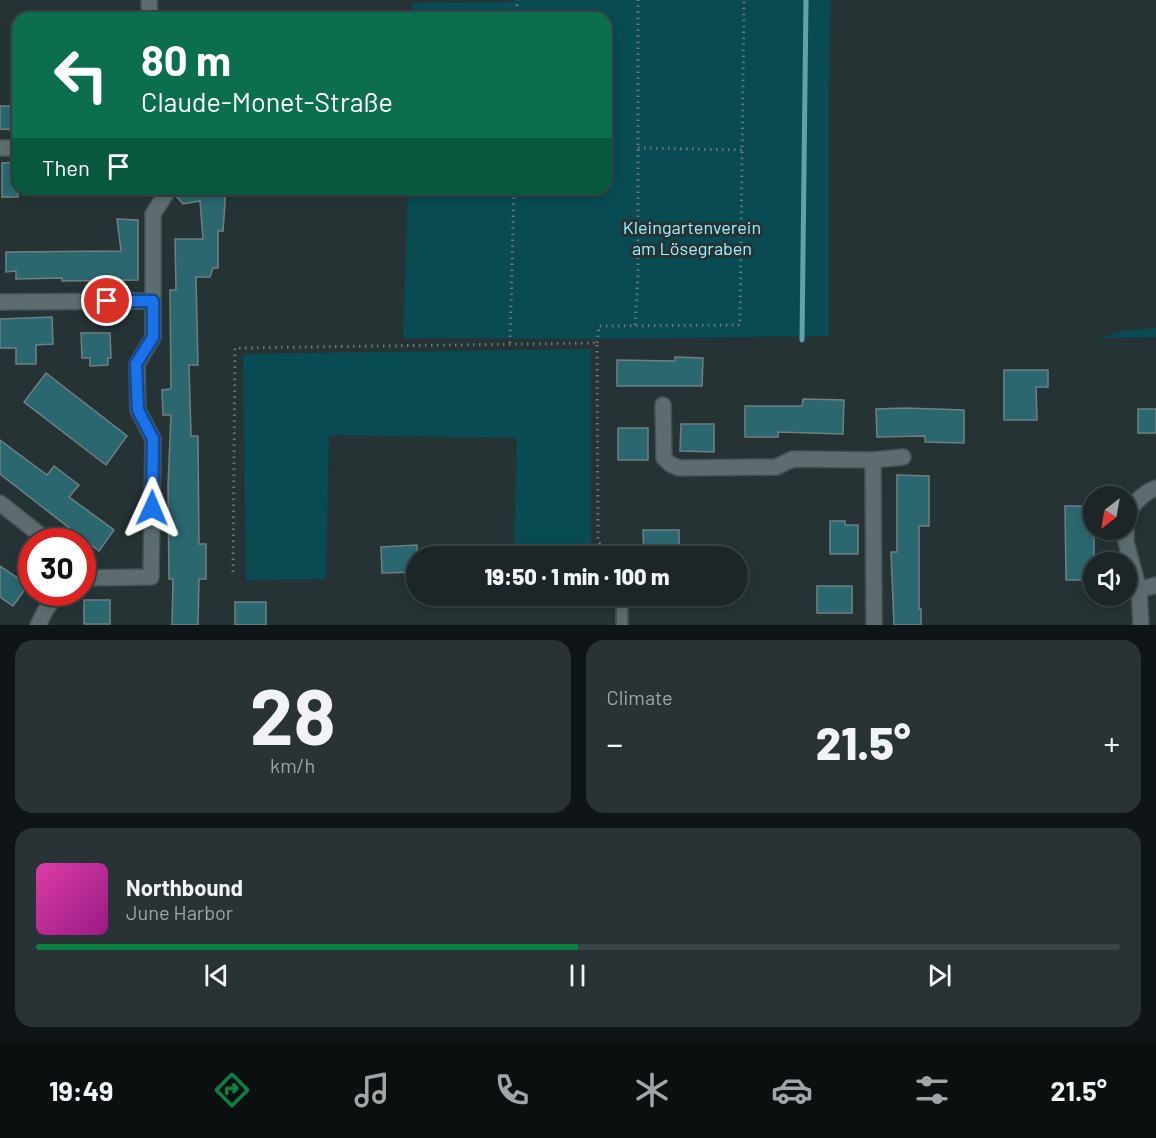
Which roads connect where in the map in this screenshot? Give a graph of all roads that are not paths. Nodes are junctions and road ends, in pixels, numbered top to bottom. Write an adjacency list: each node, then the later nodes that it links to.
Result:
1 (165, 195): 2 (street)
2 (153, 301): 3 (street); 12 (street)
3 (0, 302)
4 (663, 405): 6 (street)
5 (903, 457): 6 (street)
6 (873, 460): 19 (street)
7 (1156, 488): 8 (street)
8 (1137, 501)
9 (0, 503): 10 (street)
10 (31, 528)
11 (1126, 540): 14 (street)
12 (96, 578)
13 (1156, 585): 14 (street)
14 (1140, 590): 20 (street)
15 (48, 606): 17 (street)
16 (622, 606): 18 (lane)
17 (38, 625)
18 (622, 625)
19 (874, 625)
20 (1141, 625)

